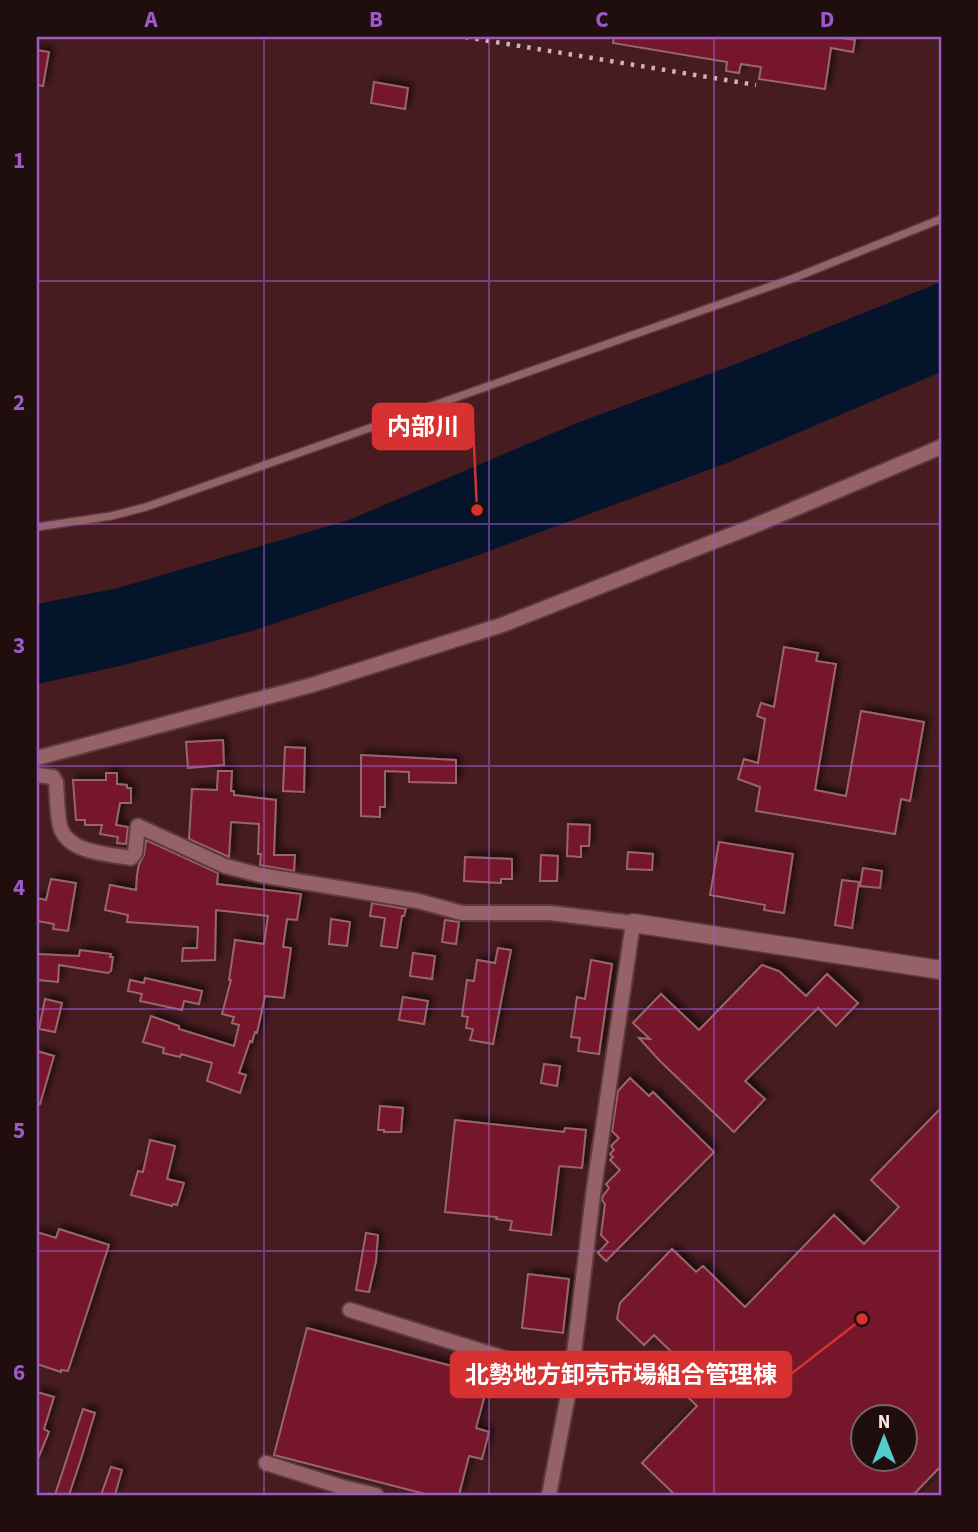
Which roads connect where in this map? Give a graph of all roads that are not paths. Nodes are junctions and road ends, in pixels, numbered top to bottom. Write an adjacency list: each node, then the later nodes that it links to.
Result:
1 (941, 219): 3 (lane)
2 (941, 447): 4 (street)
3 (37, 527)
4 (37, 758)
5 (37, 775): 6 (street)
6 (633, 923): 7 (street); 9 (street)
7 (941, 970)
8 (350, 1310): 9 (street)
9 (571, 1379): 12 (street)
10 (266, 1463): 11 (street)
11 (376, 1495)
12 (549, 1495)

